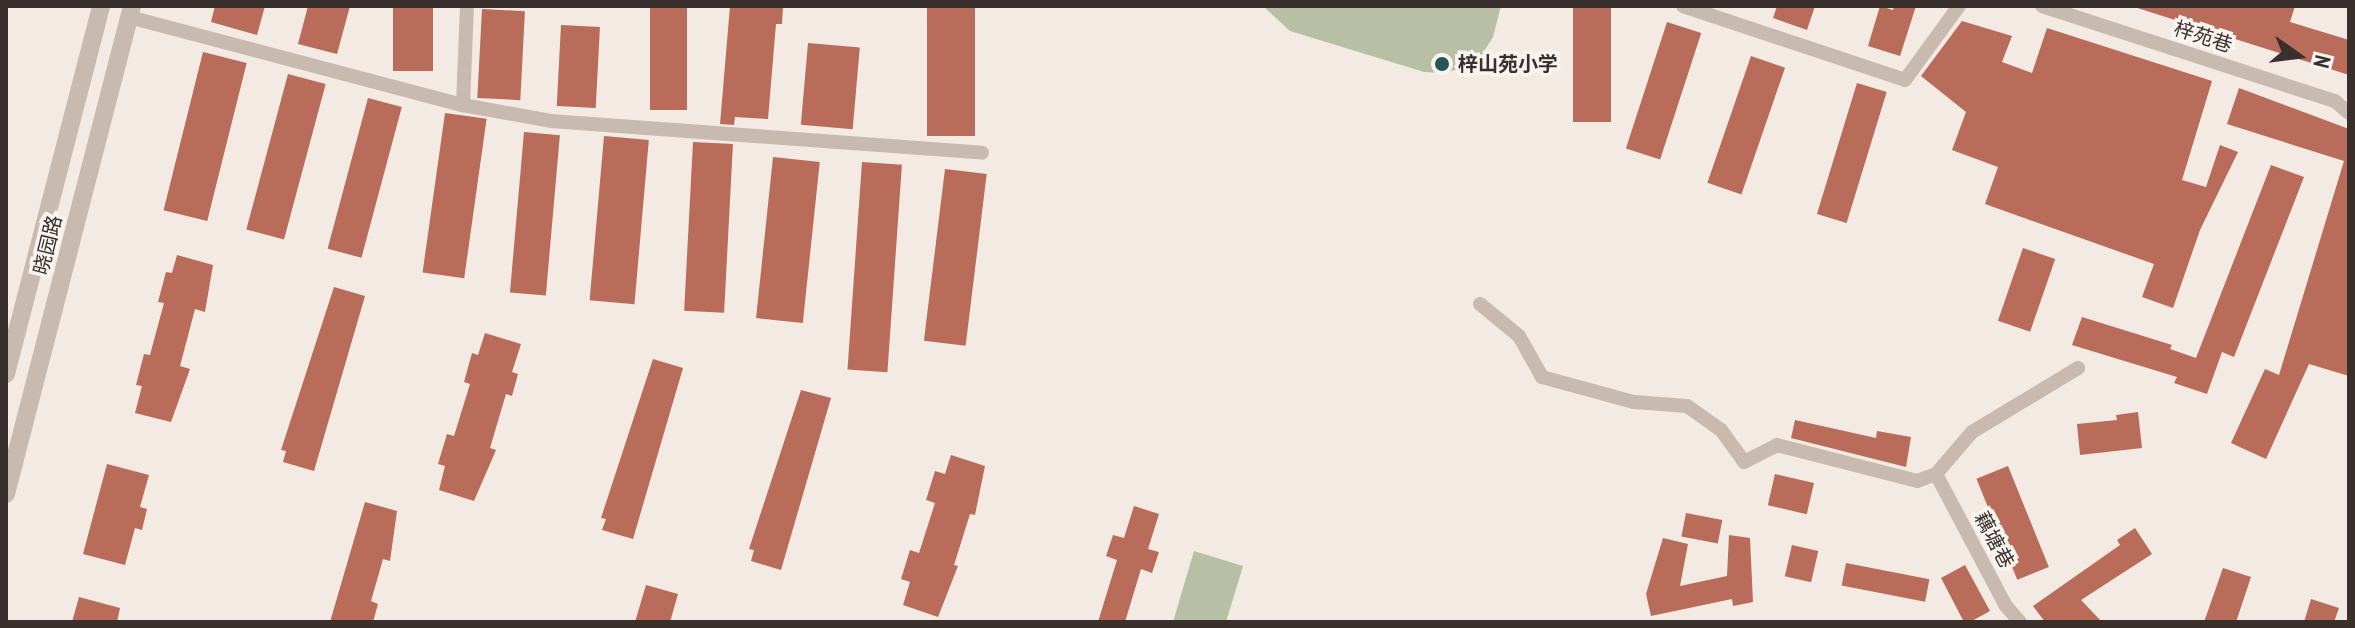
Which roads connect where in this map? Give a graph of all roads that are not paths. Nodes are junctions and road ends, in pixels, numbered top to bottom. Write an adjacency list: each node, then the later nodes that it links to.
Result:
1 (101, 6): 12 (street, 晓园路)
2 (467, 6): 7 (street)
3 (1683, 6): 4 (street)
4 (1959, 6)
5 (2042, 6): 8 (street, 梓苑巷)
6 (130, 12): 7 (street); 14 (street, 晓园路)
7 (463, 105): 9 (street)
8 (2349, 113)
9 (982, 153)
10 (1480, 304): 13 (street)
11 (2078, 368): 13 (street)
12 (6, 374)
13 (1936, 474): 15 (street, 藕塘巷)
14 (6, 494)
15 (2020, 622)

